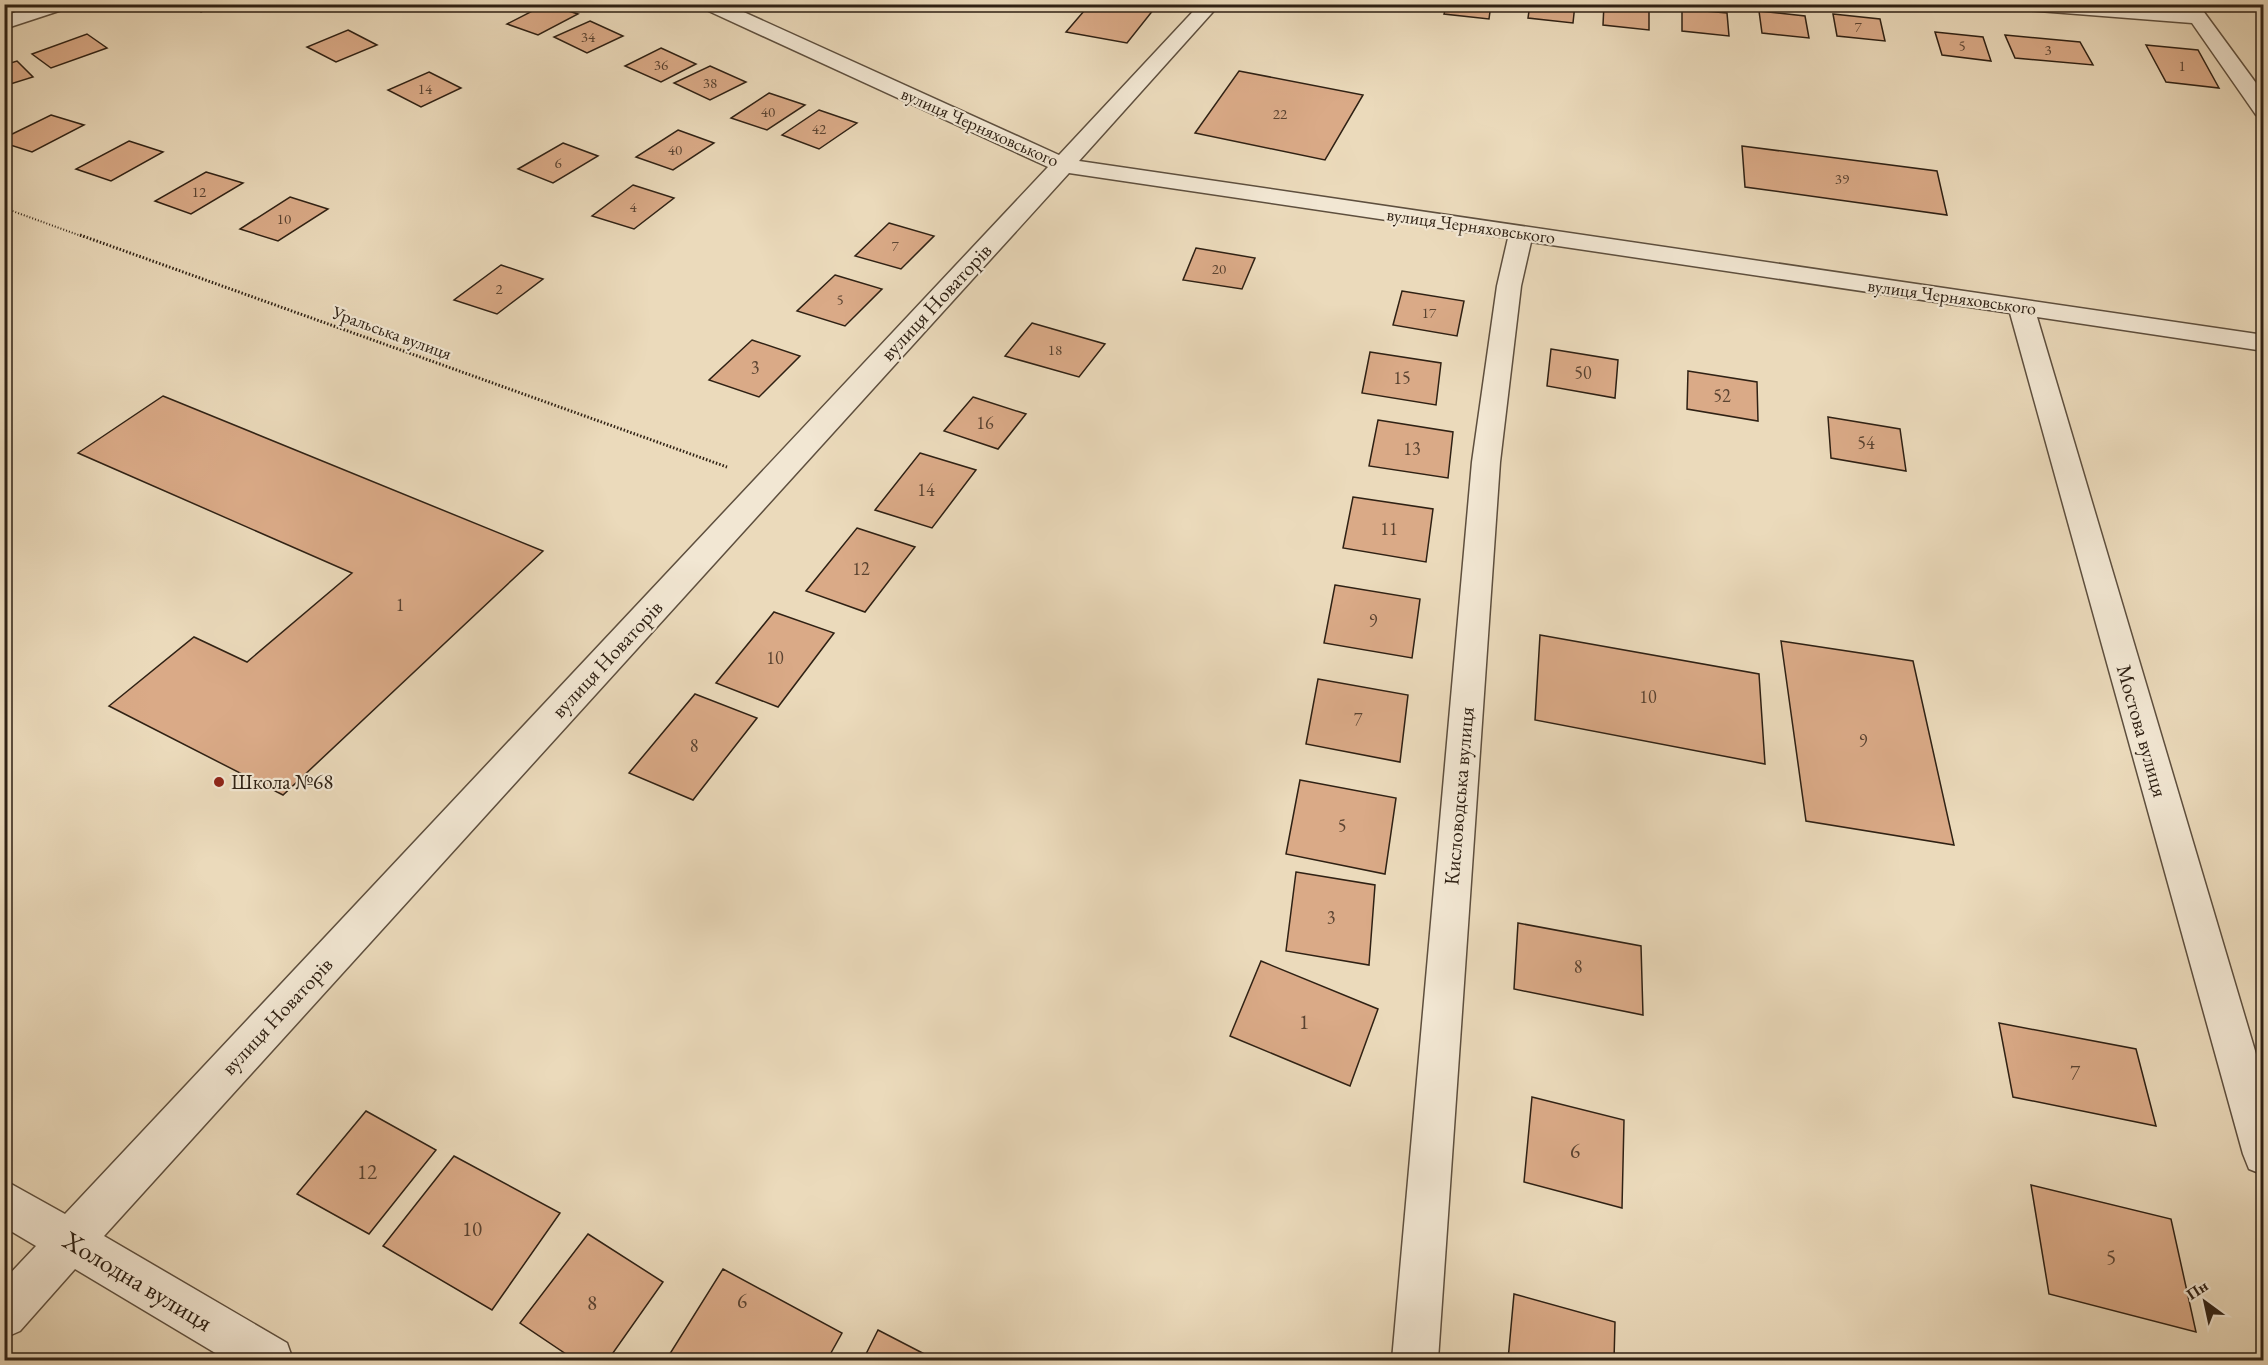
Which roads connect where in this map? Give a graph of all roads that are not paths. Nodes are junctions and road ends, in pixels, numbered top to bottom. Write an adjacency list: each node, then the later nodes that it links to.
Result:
1 (62, 4): 6 (street)
2 (709, 4): 8 (street, вулиця Черняховського)
3 (1211, 4): 8 (street, вулиця Новаторів)
4 (2026, 4): 5 (street)
5 (2193, 11): 7 (street)
6 (4, 23)
7 (2264, 110)
8 (1062, 165): 9 (street, вулиця Черняховського); 14 (street, вулиця Новаторів)
9 (1521, 233): 10 (street, вулиця Черняховського); 17 (street, Кисловодська вулиця)
10 (2021, 307): 11 (street, вулиця Черняховського); 12 (street, Мостова вулиця)
11 (2264, 343)
12 (2264, 1154)
13 (4, 1202): 14 (street, Холодна вулиця)
14 (71, 1240): 15 (street, вулиця Новаторів); 16 (street, Холодна вулиця)
15 (4, 1315)
16 (270, 1360)
17 (1415, 1360)

